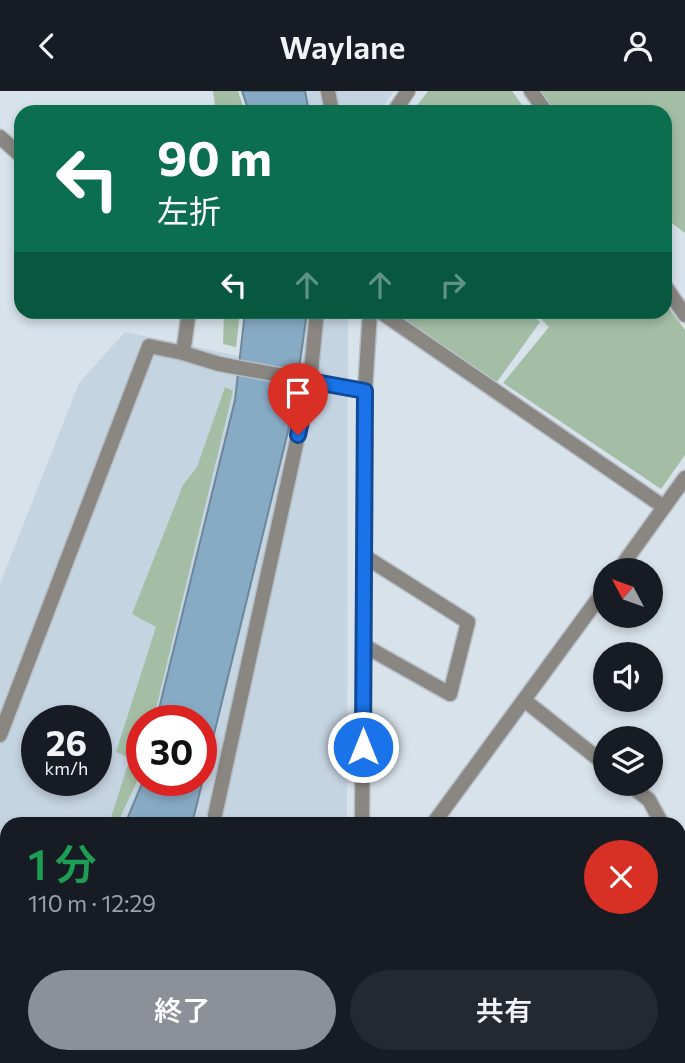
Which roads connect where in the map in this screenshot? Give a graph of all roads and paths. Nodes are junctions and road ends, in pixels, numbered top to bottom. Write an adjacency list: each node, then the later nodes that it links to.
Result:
1 (0, 137): 2 (street)
2 (14, 150)
3 (672, 296): 4 (street)
4 (685, 315)
5 (187, 319): 9 (street)
6 (316, 319): 10 (street)
7 (370, 319): 11 (street)
8 (391, 319): 13 (street)
9 (183, 353): 10 (street); 19 (street)
10 (307, 380): 11 (street); 22 (street)
11 (365, 391): 14 (street)
12 (685, 478): 13 (street)
13 (664, 507): 15 (street)
14 (364, 556): 17 (street); 17 (street)
15 (627, 558)
16 (593, 606): 18 (street)
17 (363, 645): 23 (street)
18 (524, 700): 20 (street); 24 (street)
19 (0, 735)
20 (593, 755)
21 (644, 796): 25 (street)
22 (215, 815)
23 (362, 817)
24 (438, 817)
25 (658, 817)

